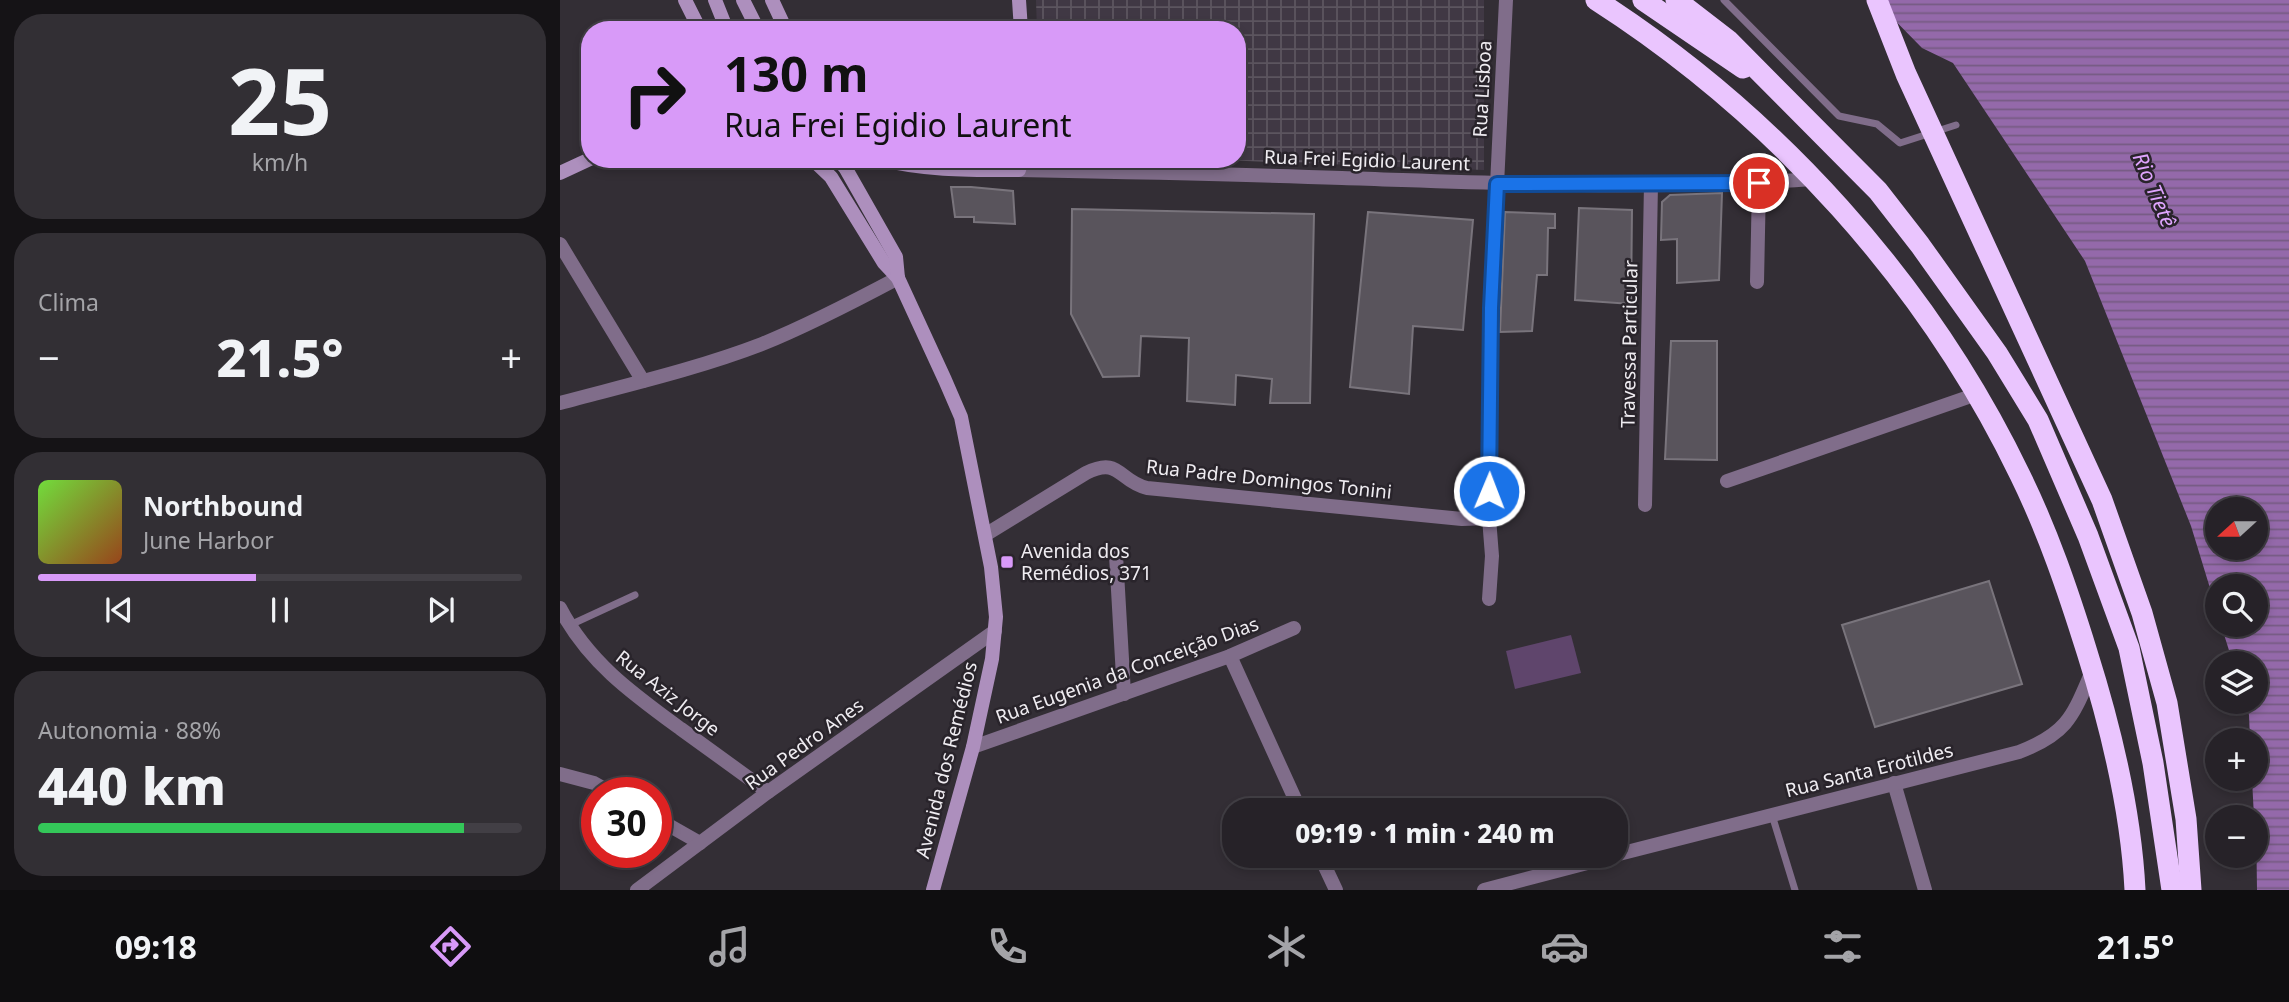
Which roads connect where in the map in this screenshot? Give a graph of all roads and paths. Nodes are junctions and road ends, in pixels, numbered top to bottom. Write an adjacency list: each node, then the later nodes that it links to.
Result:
1 (685, 0): 12 (main road)
2 (715, 0): 13 (main road)
3 (743, 0): 14 (main road)
4 (772, 0): 15 (main road)
5 (1019, 0): 16 (main road)
6 (1506, 0): 28 (street, Rua Lisboa)
7 (1596, 0): 26 (highway)
8 (1643, 0): 17 (highway)
9 (1676, 0): 17 (highway)
10 (1724, 0): 18 (lane)
11 (1877, 0): 62 (highway)
12 (696, 21)
13 (723, 21)
14 (754, 21)
15 (782, 21)
16 (1020, 21)
17 (1784, 96): 70 (highway)
18 (1956, 125)
19 (581, 163): 25 (main road)
20 (822, 168): 31 (main road, Avenida dos Remédios)
21 (845, 168): 31 (main road, Avenida dos Remédios)
22 (924, 168): 23 (main road, Rua Frei Egidio Laurent)
23 (979, 168)
24 (1101, 168): 28 (street, Rua Frei Egidio Laurent)
25 (560, 173)
26 (1812, 179): 27 (street, Rua Frei Egidio Laurent); 34 (highway)
27 (1759, 183): 29 (street, Rua Frei Egidio Laurent); 32 (street)
28 (1497, 184): 29 (street, Rua Frei Egidio Laurent); 38 (street, Rua Lisboa)
29 (1651, 184): 37 (street, Travessa Particular)
30 (560, 244): 33 (street)
31 (898, 278): 33 (street); 39 (main road, Avenida dos Remédios)
32 (1757, 282)
33 (643, 381): 35 (street)
34 (1977, 394): 36 (street); 48 (highway)
35 (560, 402)
36 (1727, 481)
37 (1644, 505)
38 (1489, 517): 39 (street, Rua Padre Domingos Tonini); 42 (street, Rua Lisboa)
39 (985, 535): 46 (main road, Avenida dos Remédios)
40 (1116, 555): 49 (street)
41 (635, 595): 44 (lane)
42 (1489, 599)
43 (560, 608): 44 (street, Rua Aziz Jorge)
44 (569, 625): 54 (street, Rua Aziz Jorge)
45 (1294, 628): 47 (street, Rua Eugenia da Conceição Dias)
46 (995, 631): 50 (main road, Avenida dos Remédios); 54 (street, Rua Pedro Anes)
47 (1230, 656): 49 (street, Rua Eugenia da Conceição Dias); 55 (street)
48 (2092, 669): 53 (street, Rua Santa Erotildes); 69 (highway)
49 (1124, 694): 50 (street, Rua Eugenia da Conceição Dias)
50 (973, 747): 64 (main road, Avenida dos Remédios)
51 (560, 774): 52 (street)
52 (581, 780)
53 (1894, 783): 56 (street, Rua Santa Erotildes); 68 (street)
54 (768, 792): 58 (street, Rua Pedro Anes)
55 (1295, 798)
56 (1772, 814): 59 (street, Rua Santa Erotildes); 67 (lane)
57 (672, 827): 58 (street)
58 (700, 843): 63 (street, Rua Pedro Anes)
59 (1628, 853)
60 (1326, 868): 65 (street)
61 (1569, 868): 66 (street, Rua Santa Erotildes)
62 (2190, 879)
63 (637, 890)
64 (933, 890)
65 (1336, 890)
66 (1484, 890)
67 (1795, 890)
68 (1925, 890)
69 (2135, 890)
70 (2172, 890)

